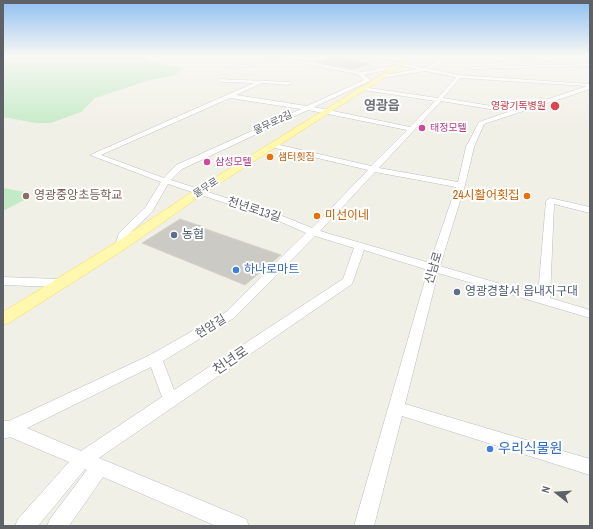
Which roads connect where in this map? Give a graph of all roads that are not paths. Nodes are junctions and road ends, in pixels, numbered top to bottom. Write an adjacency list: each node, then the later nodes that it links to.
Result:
1 (235, 81): 6 (street, 천년로13길)
2 (366, 81): 14 (street, 물무로2길)
3 (375, 81): 9 (main road, 물무로)
4 (455, 81): 13 (street, 현암길)
5 (520, 81): 8 (street)
6 (261, 82): 7 (street, 천년로13길); 12 (street, 천년로13길)
7 (288, 83)
8 (590, 86): 10 (street, 신남로)
9 (364, 88): 13 (street); 15 (main road, 물무로)
10 (572, 93): 11 (street); 16 (street, 신남로)
11 (584, 95)
12 (230, 96): 14 (street); 20 (street, 천년로13길)
13 (439, 100): 16 (street); 17 (street, 현암길)
14 (305, 108): 15 (street); 20 (street, 물무로2길)
15 (326, 112): 17 (street); 18 (main road, 물무로)
16 (516, 112): 21 (street, 신남로)
17 (411, 129): 19 (street, 현암길)
18 (274, 145): 19 (street); 22 (main road, 물무로)
19 (373, 169): 21 (street); 24 (street, 현암길)
20 (166, 181): 22 (street, 천년로13길); 25 (street, 물무로2길)
21 (461, 185): 27 (street, 신남로)
22 (199, 192): 24 (street, 천년로13길); 25 (main road, 물무로)
23 (590, 210): 30 (street)
24 (313, 232): 26 (street, 천년로13길); 33 (street, 현암길)
25 (120, 246): 29 (main road, 물무로)
26 (360, 246): 27 (street, 천년로13길); 34 (street, 천년로)
27 (434, 268): 30 (street, 천년로13길); 35 (street, 신남로)
28 (3, 281): 29 (street)
29 (59, 283): 32 (main road, 물무로)
30 (544, 300): 31 (street, 천년로13길)
31 (590, 314)
32 (3, 319)
33 (155, 359): 34 (street); 36 (street, 현암길)
34 (171, 400): 37 (street, 천년로)
35 (396, 408): 39 (street); 43 (street, 신남로)
36 (5, 429): 37 (street)
37 (82, 460): 38 (street); 40 (street, 천년로)
38 (100, 467): 41 (street); 42 (street)
39 (590, 467)
40 (25, 526)
41 (57, 526)
42 (239, 526)
43 (364, 526)

